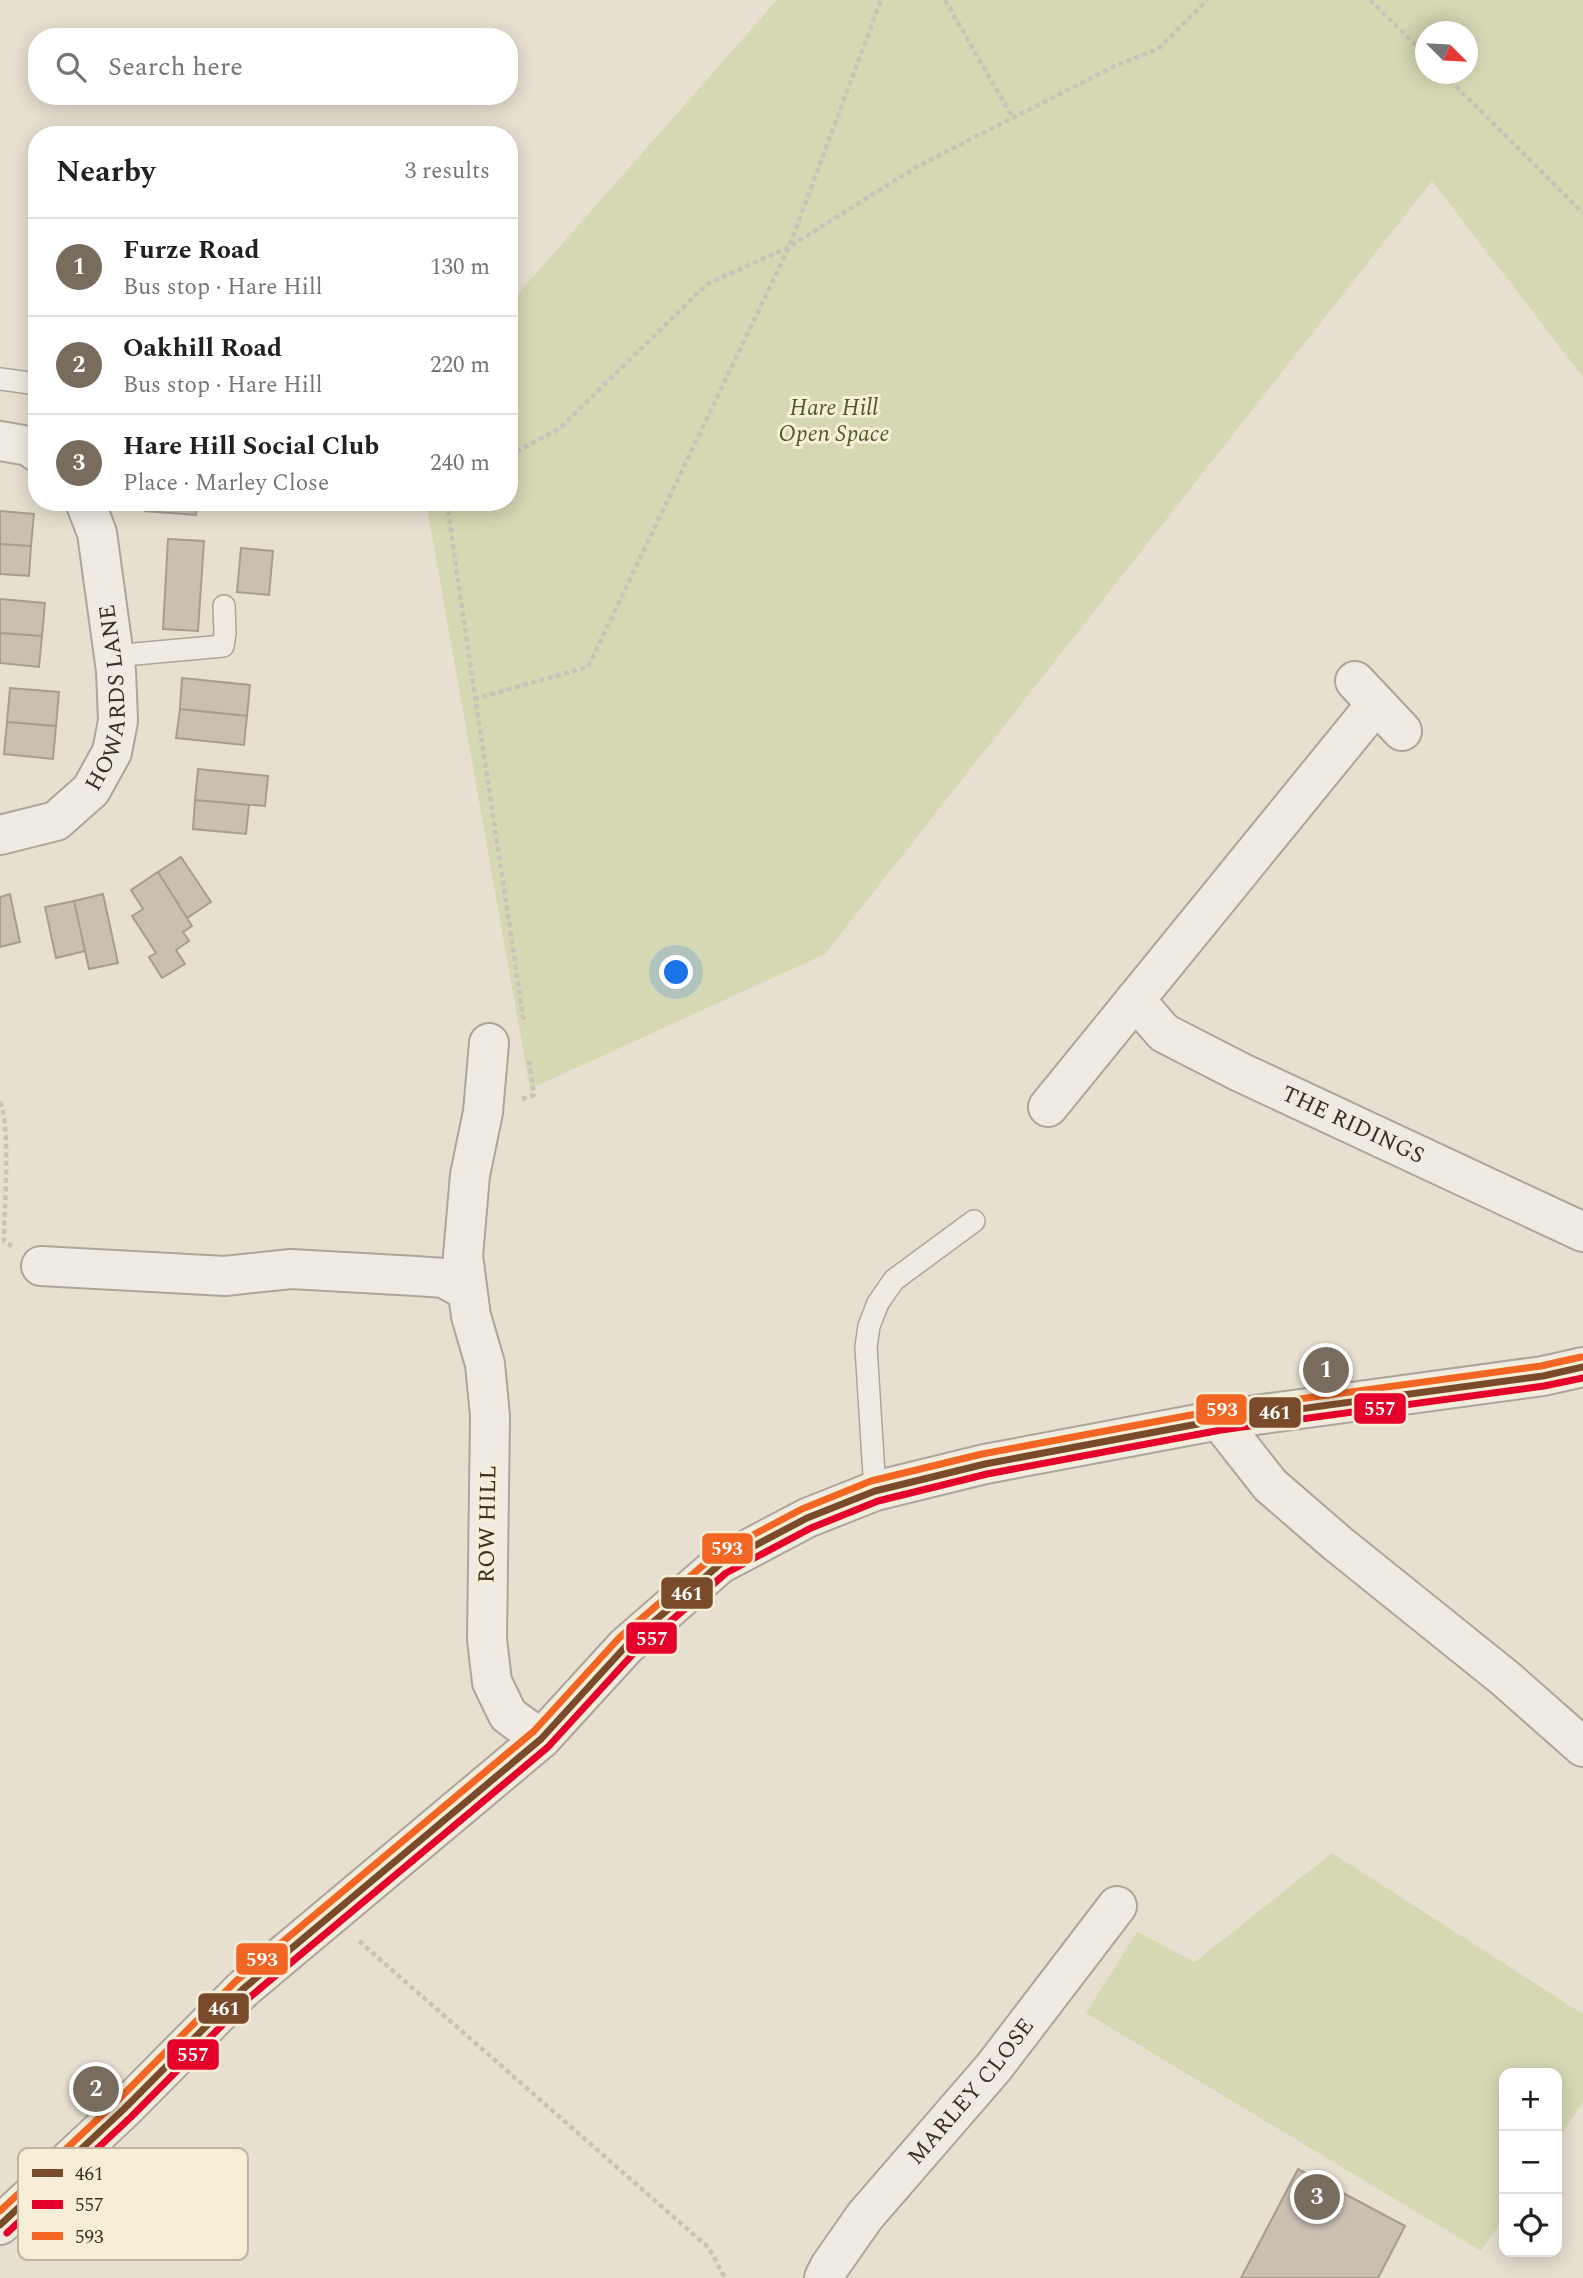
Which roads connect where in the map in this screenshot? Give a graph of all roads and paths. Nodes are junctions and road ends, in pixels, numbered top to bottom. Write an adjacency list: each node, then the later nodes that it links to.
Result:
1 (881, 0): 9 (path)
2 (945, 0): 7 (path)
3 (1208, 0): 7 (path)
4 (1370, 0): 5 (path)
5 (1415, 44)
6 (1454, 84): 8 (path)
7 (1013, 118): 9 (path)
8 (1583, 214)
9 (789, 247): 14 (path); 19 (path)
10 (0, 379): 11 (lane)
11 (28, 383)
12 (0, 441): 13 (street)
13 (28, 446)
14 (518, 451)
15 (88, 511): 18 (street, HOWARDS LANE)
16 (448, 511): 19 (path)
17 (224, 606): 18 (lane)
18 (113, 656): 21 (street, HOWARDS LANE)
19 (474, 699): 23 (path)
20 (1402, 732): 22 (street)
21 (0, 835)
22 (1135, 1000): 27 (street); 30 (street, THE RIDINGS)
23 (524, 1027)
24 (489, 1043): 28 (street, ROW HILL)
25 (528, 1054): 28 (path)
26 (0, 1102): 31 (path)
27 (1048, 1107)
28 (483, 1112): 32 (street, ROW HILL)
29 (974, 1221): 35 (lane)
30 (1583, 1232)
31 (41, 1266): 32 (street)
32 (467, 1291): 36 (street, ROW HILL)
33 (1583, 1367): 34 (street)
34 (1219, 1420): 35 (street); 37 (street)
35 (875, 1492): 36 (street)
36 (541, 1739): 39 (street)
37 (1583, 1746)
38 (1117, 1906): 44 (street, MARLEY CLOSE)
39 (331, 1916): 40 (street); 43 (path)
40 (79, 2148)
41 (18, 2202): 42 (street)
42 (3, 2215)
43 (724, 2278)
44 (824, 2278)

